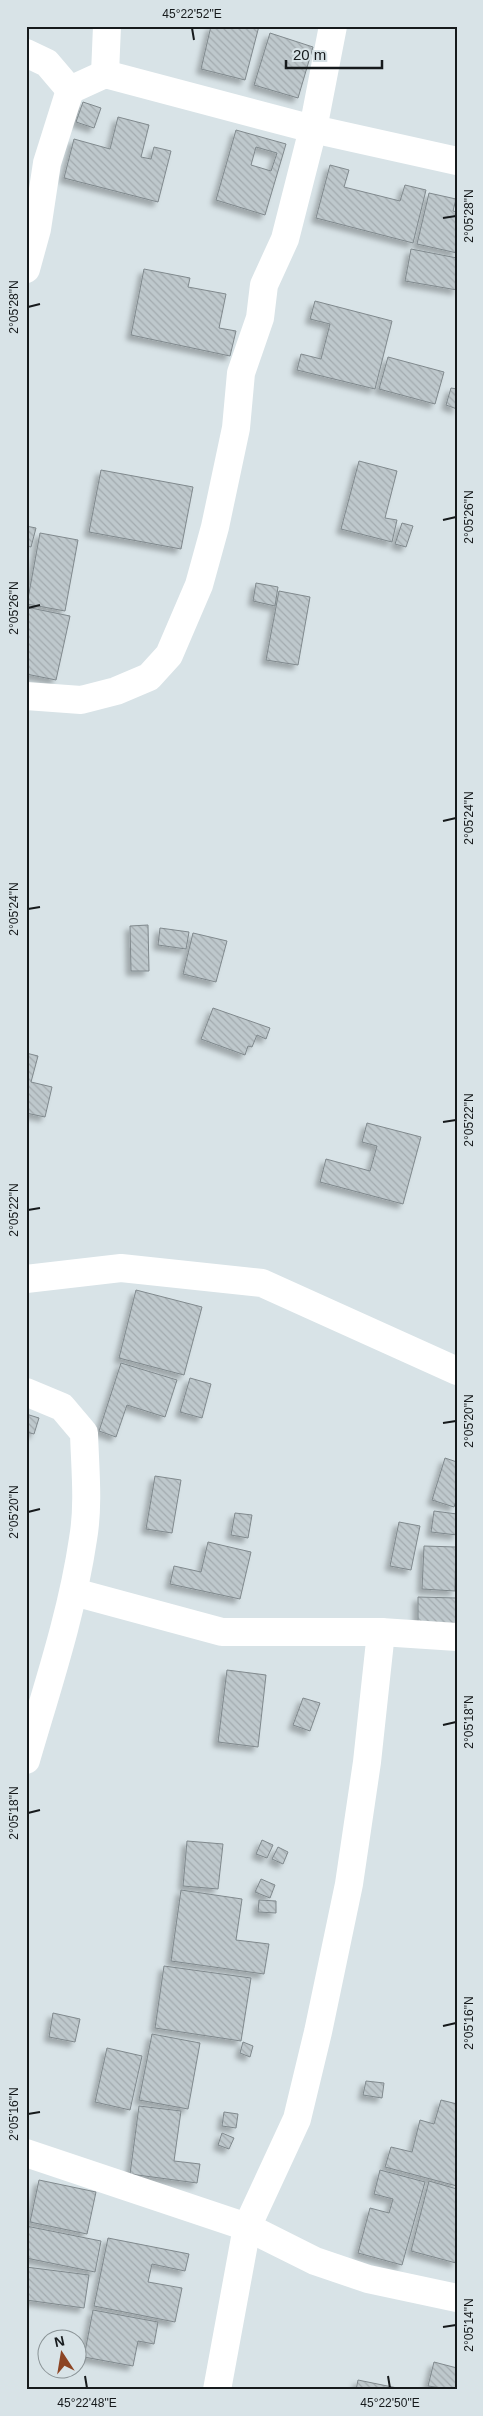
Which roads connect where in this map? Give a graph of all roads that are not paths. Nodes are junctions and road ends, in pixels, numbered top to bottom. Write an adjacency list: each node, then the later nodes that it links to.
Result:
1 (107, 26): 4 (street)
2 (333, 26): 6 (street)
3 (26, 52): 5 (street)
4 (105, 74): 5 (street); 6 (street)
5 (70, 90): 8 (street)
6 (313, 129): 7 (street); 9 (street)
7 (457, 160)
8 (26, 269)
9 (26, 696)
10 (26, 1279): 11 (street)
11 (457, 1371)
12 (26, 1392): 13 (street)
13 (74, 1592): 14 (street); 16 (street)
14 (381, 1632): 15 (street); 18 (street)
15 (457, 1637)
16 (26, 1760)
17 (26, 2153): 18 (street)
18 (247, 2226): 19 (street); 20 (street)
19 (457, 2298)
20 (217, 2390)

